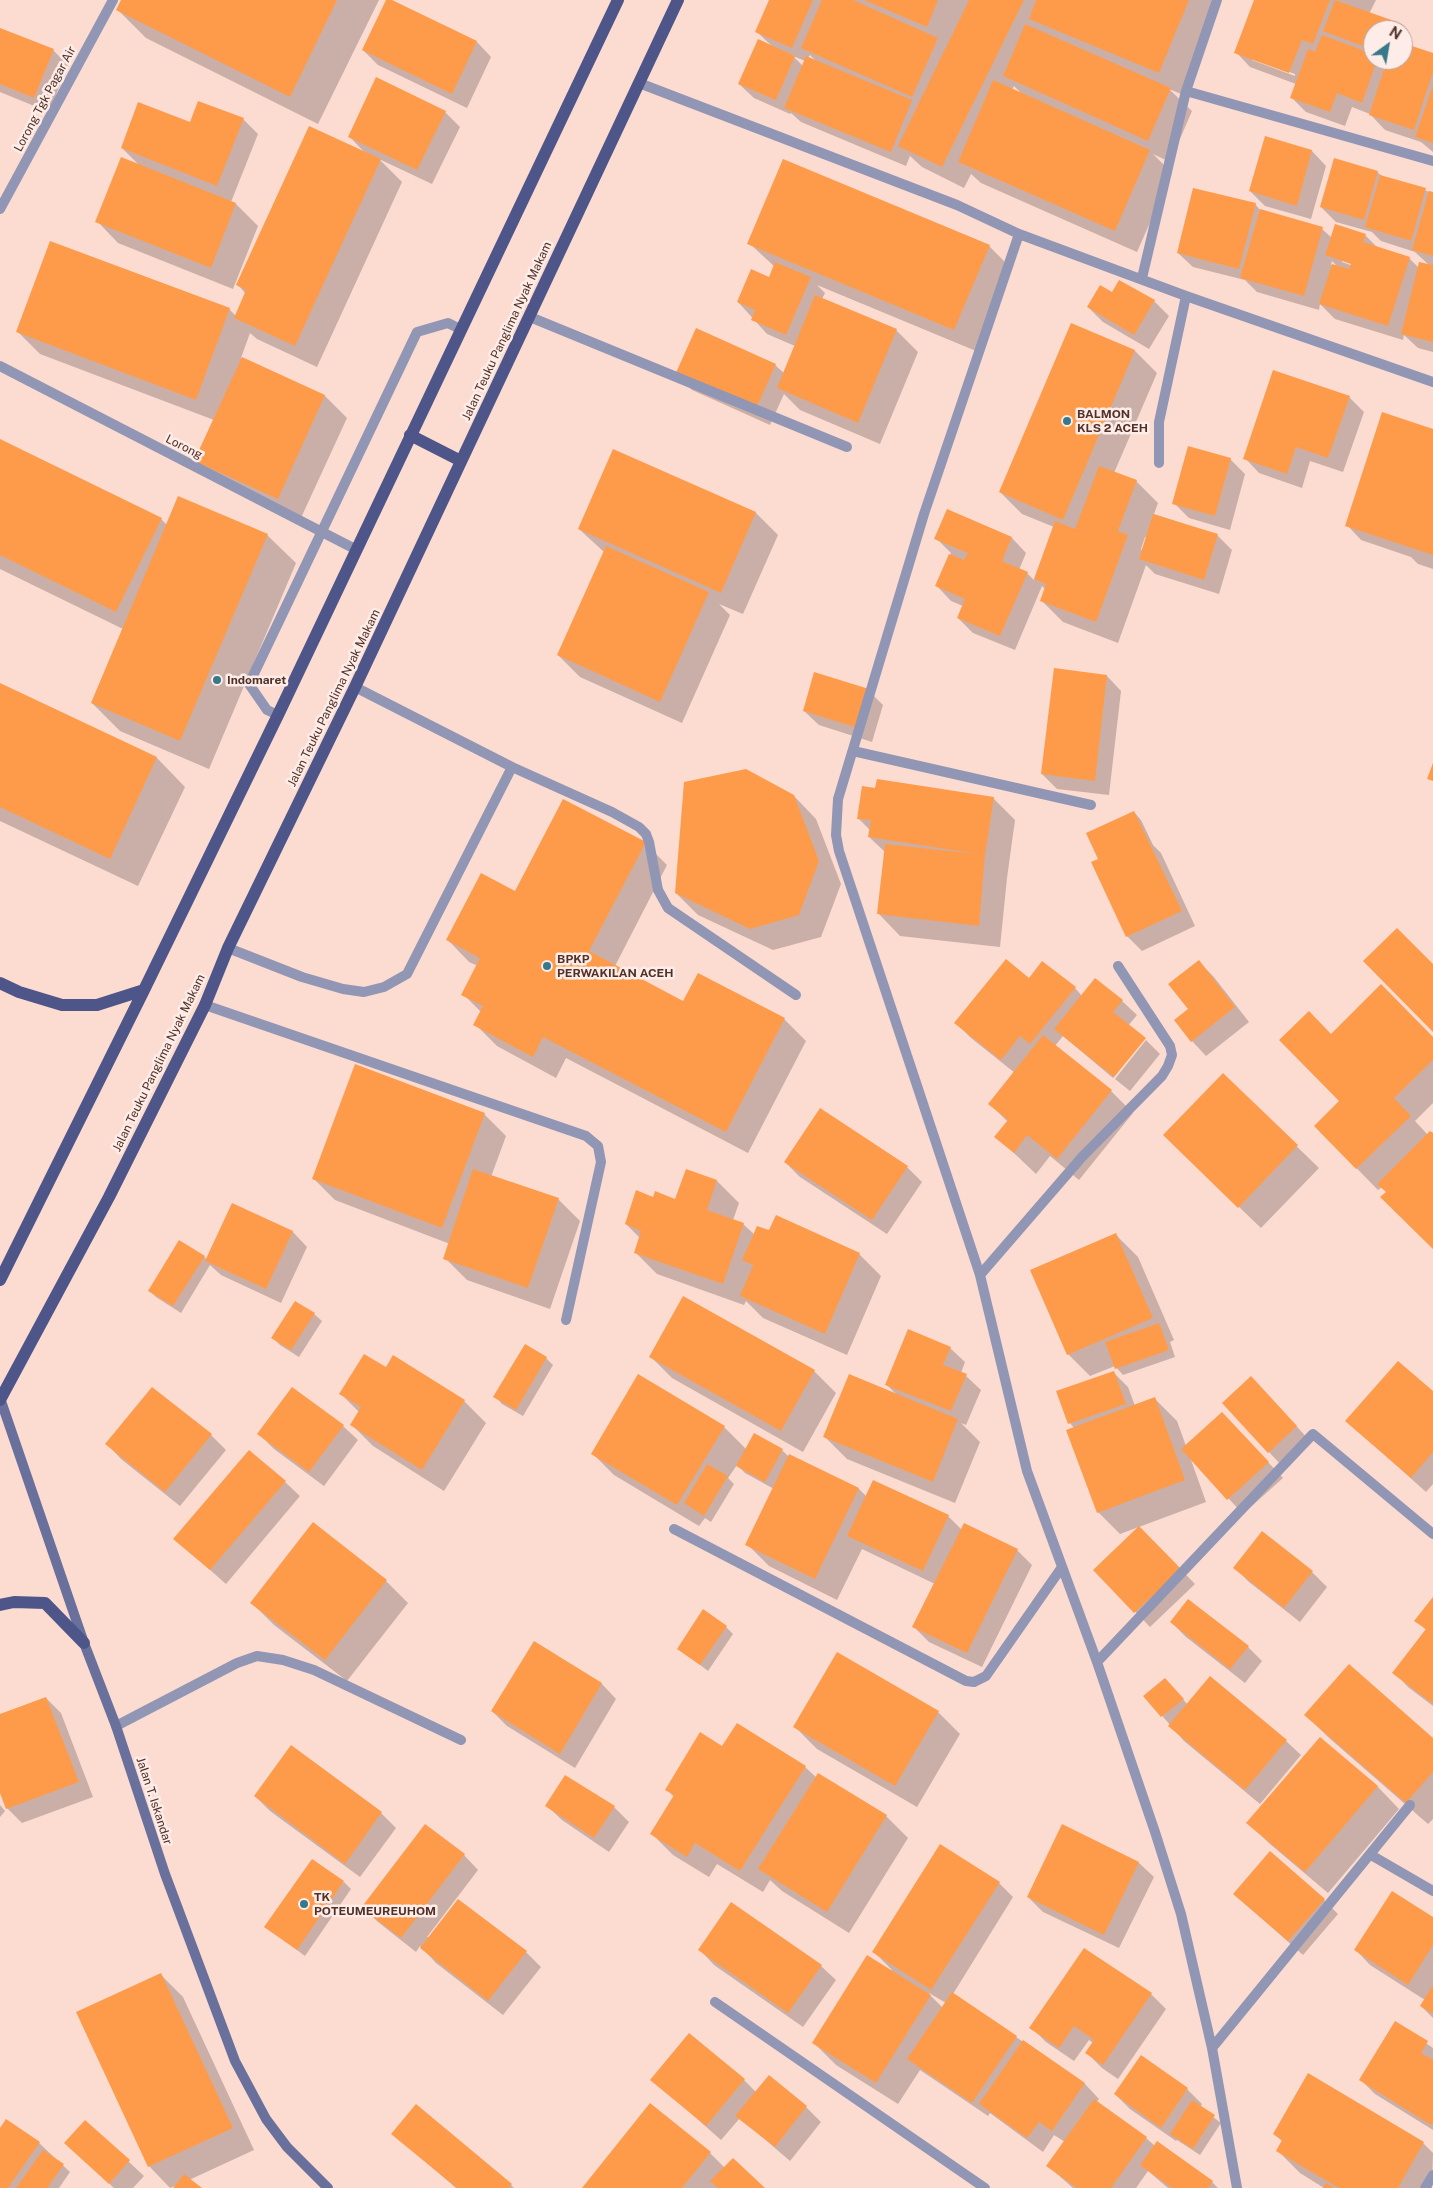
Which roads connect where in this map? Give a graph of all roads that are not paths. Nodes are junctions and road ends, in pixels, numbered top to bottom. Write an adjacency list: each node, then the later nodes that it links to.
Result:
1 (113, 0): 8 (street, Lorong Tgk Pagar Air)
2 (618, 0): 13 (main road)
3 (678, 0): 5 (main road, Jalan Teuku Panglima Nyak Makam)
4 (1217, 0): 6 (street)
5 (639, 84): 9 (street); 12 (main road, Jalan Teuku Panglima Nyak Makam)
6 (1186, 91): 7 (street); 10 (street)
7 (1433, 161)
8 (0, 209)
9 (1019, 234): 10 (street); 24 (street)
10 (1142, 278): 11 (street)
11 (1186, 296): 15 (street); 19 (street)
12 (530, 318): 17 (street); 18 (main road, Jalan Teuku Panglima Nyak Makam)
13 (460, 329): 16 (main road); 20 (street)
14 (0, 366): 20 (street, Lorong)
15 (1433, 382)
16 (410, 436): 18 (main road); 21 (main road)
17 (847, 447)
18 (461, 461): 22 (main road, Jalan Teuku Panglima Nyak Makam)
19 (1159, 463)
20 (322, 532): 21 (street, Lorong); 23 (street)
21 (357, 550): 23 (main road)
22 (355, 687): 25 (street); 27 (main road, Jalan Teuku Panglima Nyak Makam)
23 (278, 715): 30 (main road)
24 (852, 751): 26 (street); 33 (street)
25 (512, 767): 27 (street); 31 (street)
26 (1091, 805)
27 (228, 948): 32 (main road, Jalan Teuku Panglima Nyak Makam)
28 (1118, 966): 33 (street)
29 (0, 983): 30 (main road)
30 (144, 990): 34 (main road)
31 (796, 996)
32 (205, 1005): 35 (street); 36 (main road, Jalan Teuku Panglima Nyak Makam)
33 (980, 1275): 39 (street)
34 (0, 1280)
35 (566, 1320)
36 (0, 1399): 41 (street, Jalan T. Iskandar)
37 (674, 1529): 39 (street)
38 (1433, 1534): 42 (street)
39 (1062, 1567): 42 (street)
40 (0, 1605): 41 (main road)
41 (84, 1642): 43 (street, Jalan T. Iskandar)
42 (1097, 1662): 49 (street)
43 (116, 1726): 44 (street); 51 (street, Jalan T. Iskandar)
44 (461, 1740)
45 (1410, 1805): 46 (street)
46 (1371, 1855): 47 (street); 49 (street)
47 (1433, 1891)
48 (715, 2002): 52 (street)
49 (1212, 2048): 53 (street)
50 (1433, 2175): 54 (street)
51 (328, 2188)
52 (984, 2188)
53 (1237, 2188)
54 (1425, 2188)

